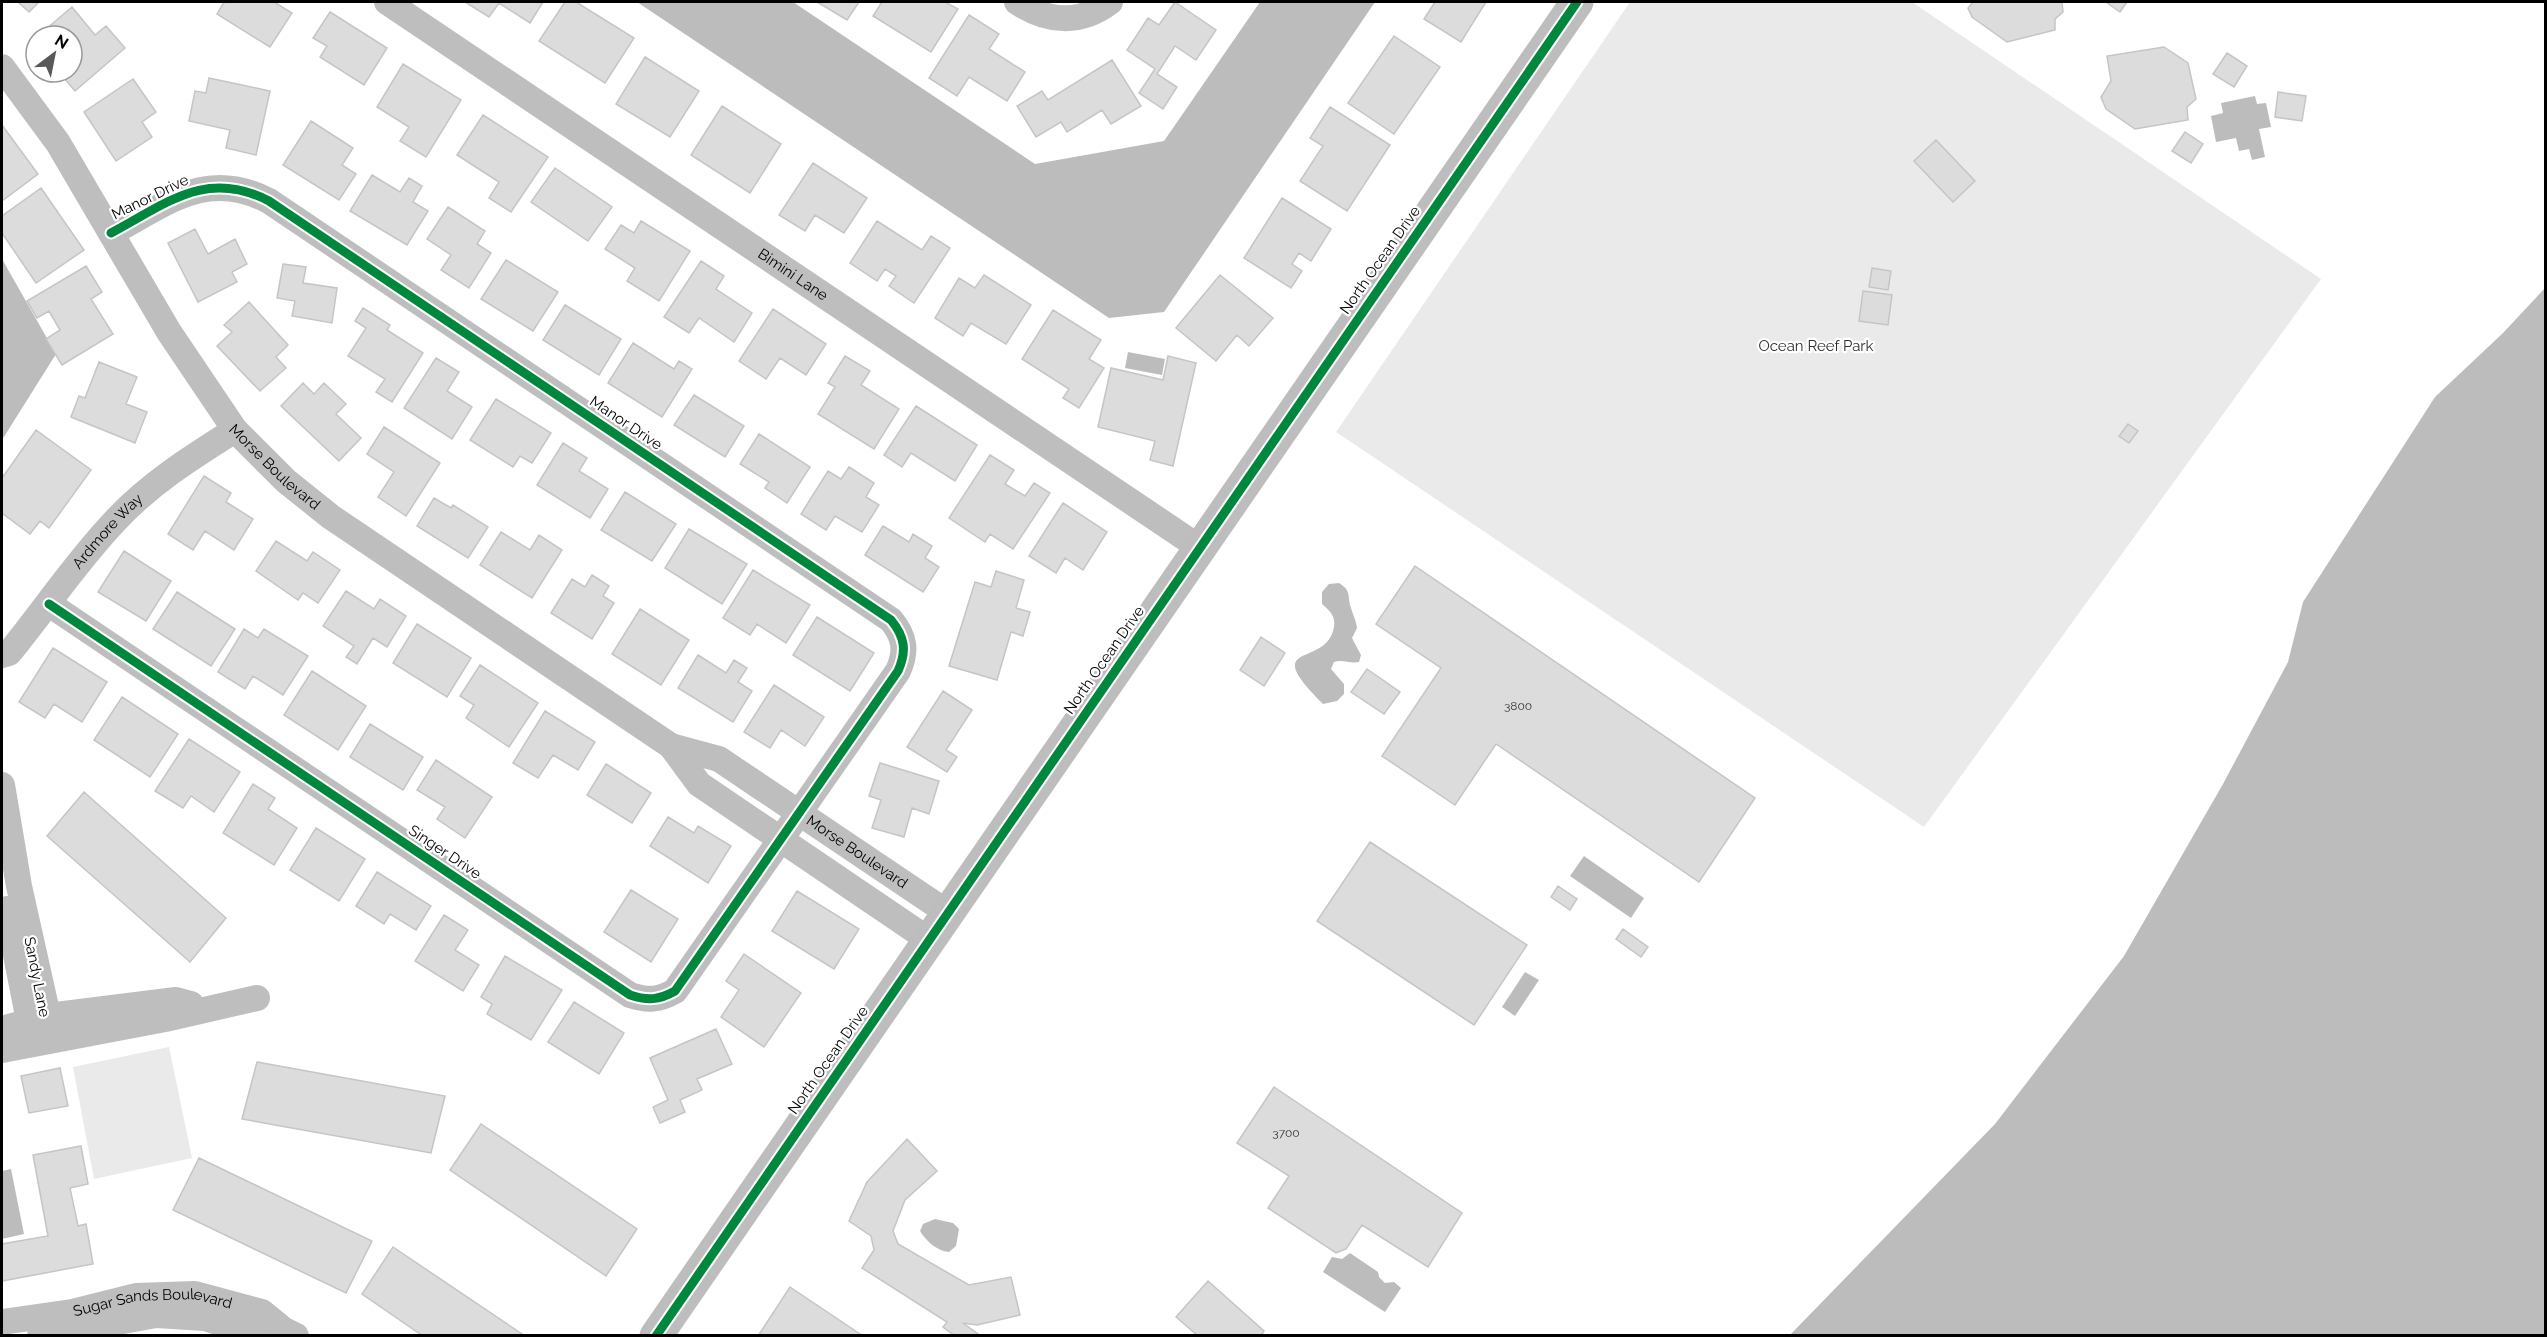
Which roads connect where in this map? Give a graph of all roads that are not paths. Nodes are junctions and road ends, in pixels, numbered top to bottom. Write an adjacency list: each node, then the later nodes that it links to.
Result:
1 (387, 2): 8 (street, Bimini Lane)
2 (1017, 2): 3 (street)
3 (1110, 2)
4 (1576, 2): 8 (main road, North Ocean Drive)
5 (2, 67): 6 (street, Morse Boulevard)
6 (111, 233): 7 (street, Morse Boulevard); 13 (street, Manor Drive)
7 (235, 430): 9 (street, Ardmore Way); 11 (street, Morse Boulevard)
8 (1200, 548): 16 (main road, North Ocean Drive)
9 (49, 604): 10 (street, Ardmore Way); 14 (street, Singer Drive)
10 (2, 655)
11 (671, 746): 13 (street, Morse Boulevard); 14 (street, Morse Boulevard)
12 (2, 785): 19 (street, Sandy Lane)
13 (800, 812): 14 (street, Manor Drive); 16 (street, Morse Boulevard)
14 (781, 839): 17 (street, Morse Boulevard)
15 (2, 882): 19 (street, Sandy Lane)
16 (948, 913): 17 (main road, North Ocean Drive)
17 (929, 940): 26 (main road, North Ocean Drive)
18 (257, 999): 19 (street)
19 (40, 1026): 20 (street); 21 (street)
20 (2, 1029)
21 (2, 1050)
22 (2, 1322): 25 (street, Sugar Sands Boulevard)
23 (40, 1335): 24 (street, Sugar Sands Boulevard)
24 (259, 1335)
25 (296, 1335)
26 (656, 1335)

